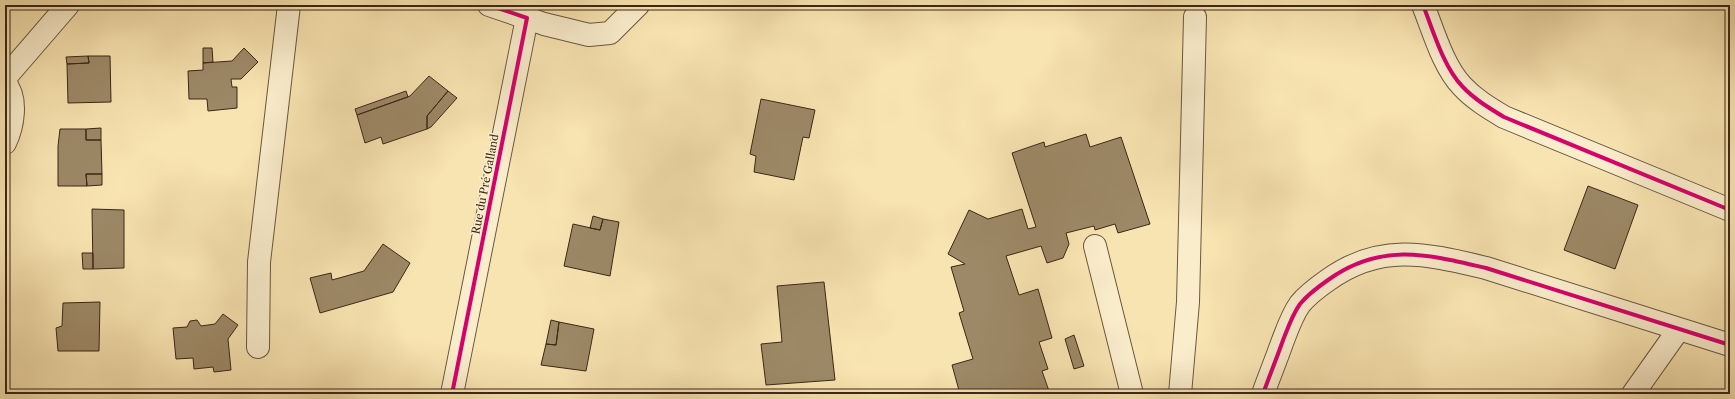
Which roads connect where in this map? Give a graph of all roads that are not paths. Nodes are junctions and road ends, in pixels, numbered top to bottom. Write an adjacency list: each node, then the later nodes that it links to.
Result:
1 (68, 5): 8 (street)
2 (289, 5): 15 (street)
3 (489, 5): 7 (street)
4 (638, 5): 7 (street)
5 (1423, 5): 11 (street)
6 (1195, 17): 18 (street)
7 (527, 18): 16 (street, Rue du Pré Galland)
8 (5, 78)
9 (5, 83): 10 (street)
10 (5, 143)
11 (1730, 210)
12 (1095, 246): 17 (street)
13 (1679, 329): 14 (street); 19 (street); 20 (street)
14 (1730, 345)
15 (258, 348)
16 (452, 394)
17 (1132, 394)
18 (1180, 394)
19 (1262, 394)
20 (1634, 394)

